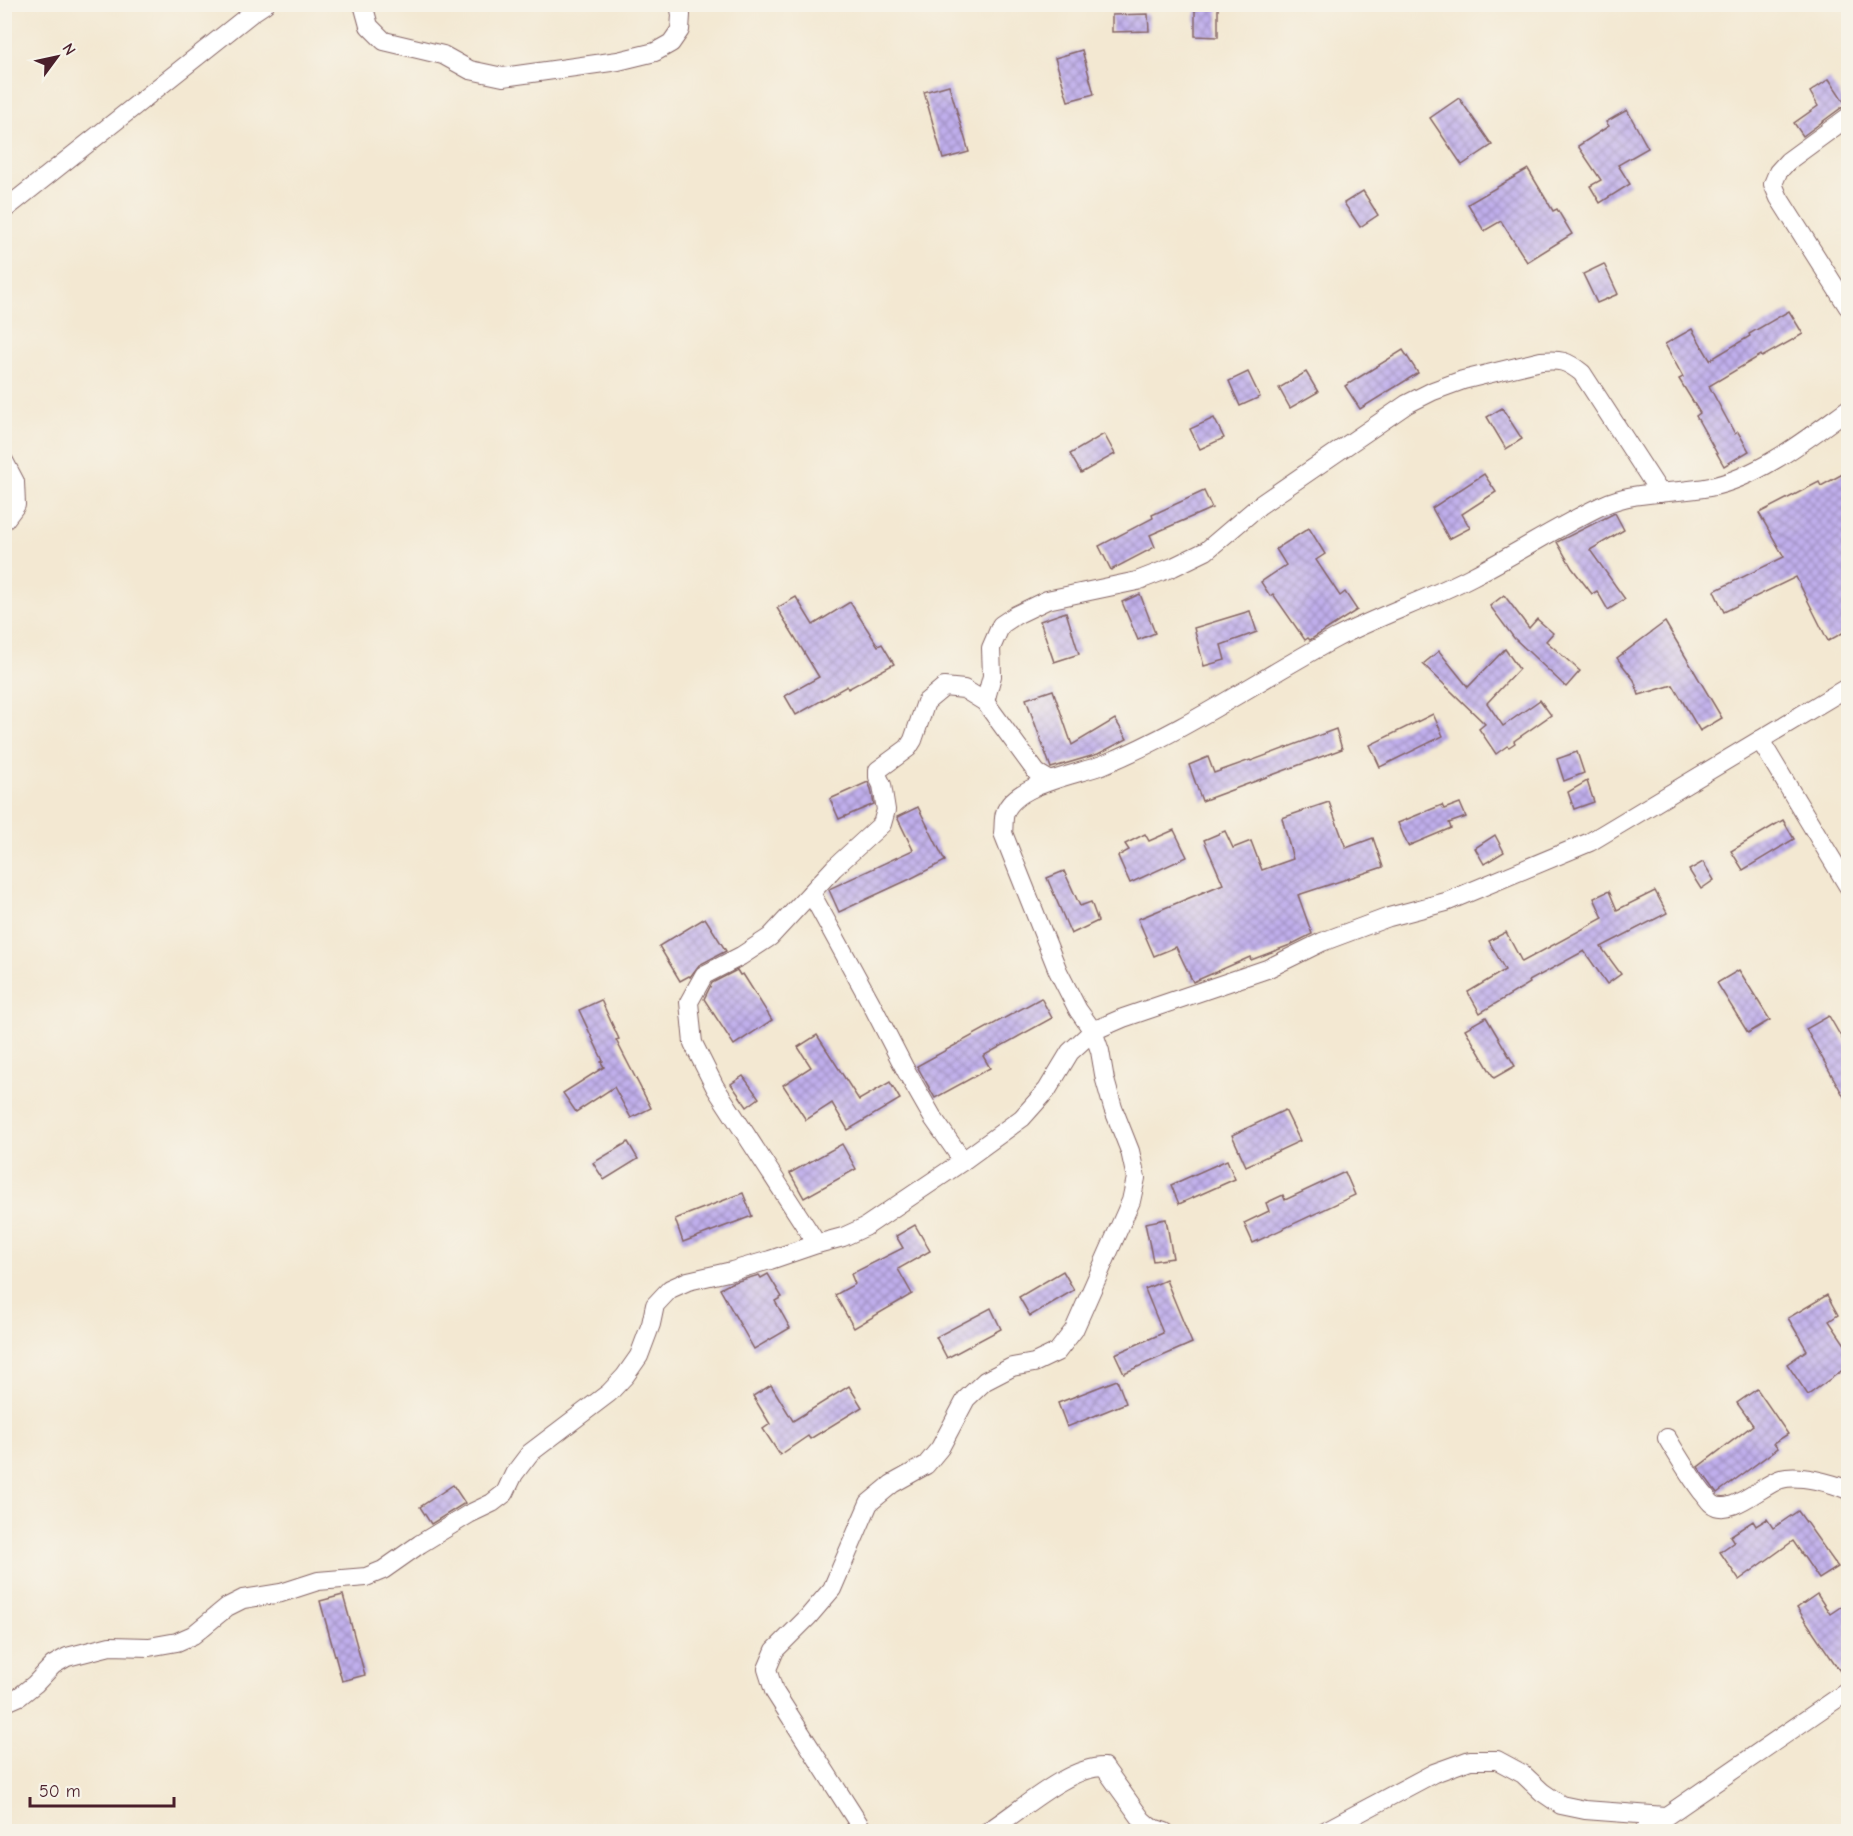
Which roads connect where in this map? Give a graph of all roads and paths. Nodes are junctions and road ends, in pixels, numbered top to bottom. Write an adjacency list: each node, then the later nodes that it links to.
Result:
1 (265, 4): 5 (street)
2 (363, 4): 3 (street)
3 (679, 4)
4 (1848, 117): 6 (street)
5 (4, 210)
6 (1848, 307)
7 (1848, 409): 9 (street)
8 (4, 461): 10 (street)
9 (1660, 493): 12 (street); 14 (street)
10 (4, 521)
11 (1848, 687): 13 (street)
12 (985, 702): 14 (street); 16 (street)
13 (1760, 740): 15 (street); 17 (street)
14 (1049, 780): 17 (street)
15 (1848, 886)
16 (811, 893): 18 (street); 19 (street)
17 (1093, 1031): 18 (street); 25 (street)
18 (963, 1161): 19 (street)
19 (817, 1244): 23 (street)
20 (1667, 1438): 21 (street)
21 (1848, 1490)
22 (1848, 1691): 24 (street)
23 (4, 1703)
24 (1665, 1816): 28 (street); 29 (street)
25 (864, 1832)
26 (987, 1832): 27 (street)
27 (1165, 1832)
28 (1323, 1832)
29 (1643, 1832)

